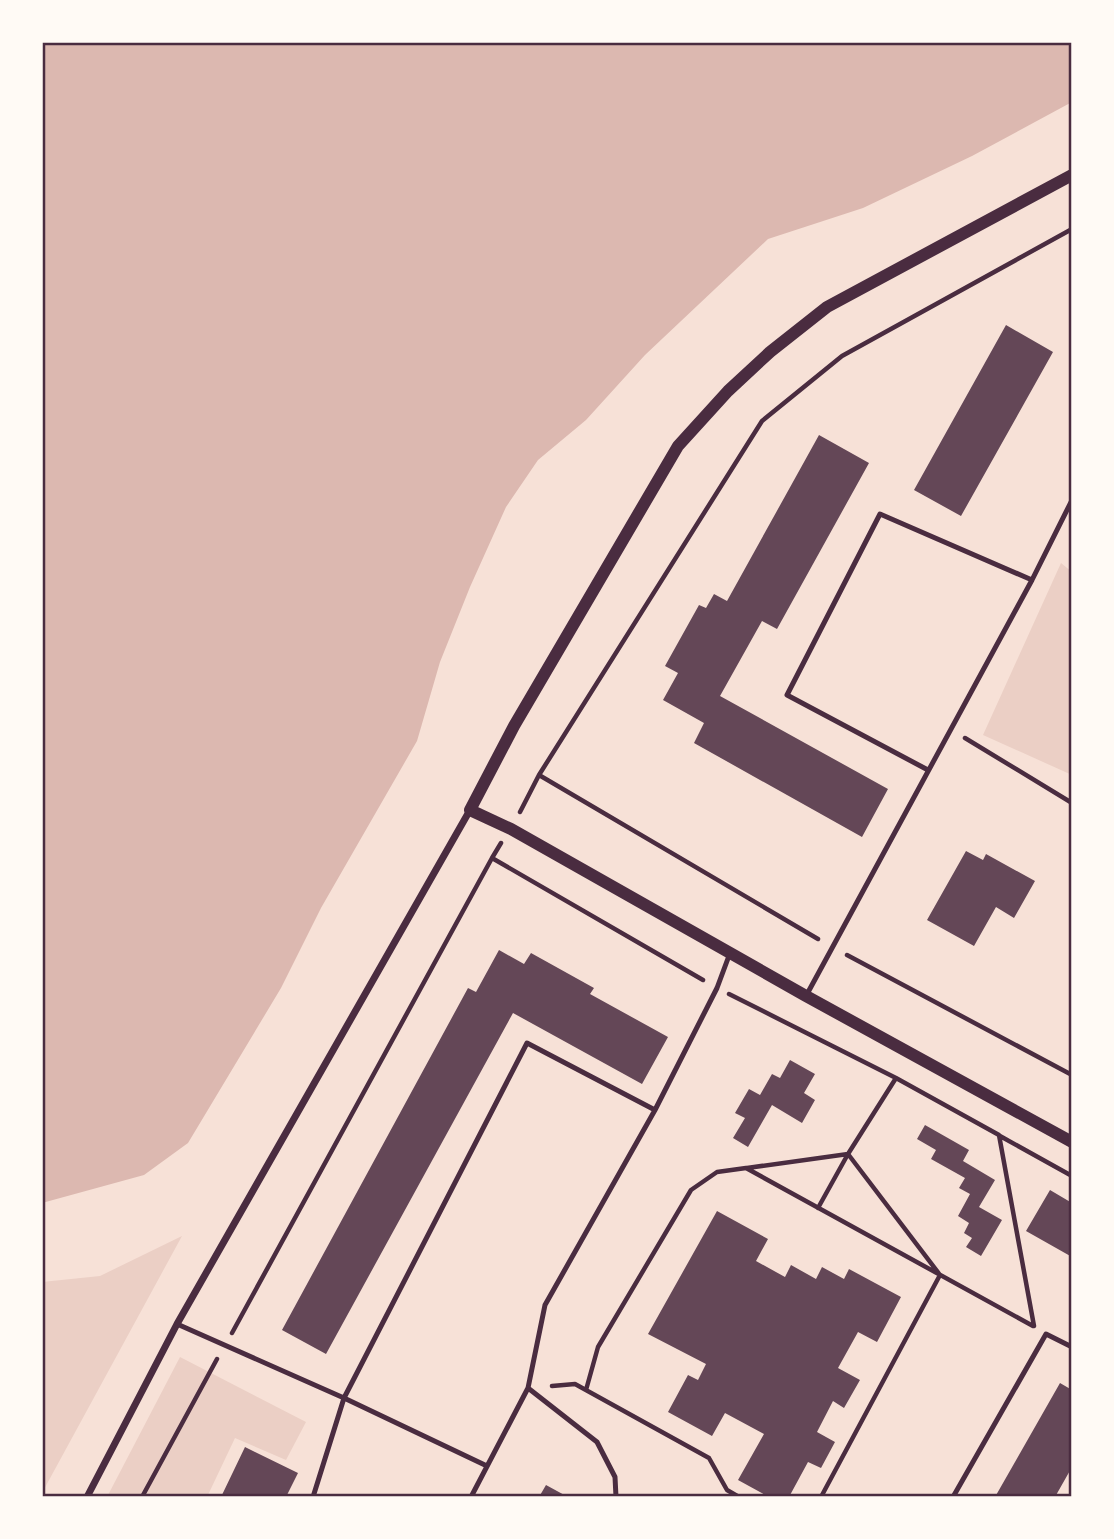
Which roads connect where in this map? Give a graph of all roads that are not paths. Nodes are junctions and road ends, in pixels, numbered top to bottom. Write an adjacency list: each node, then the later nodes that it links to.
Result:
1 (1072, 175): 5 (street)
2 (1072, 500): 3 (lane)
3 (1032, 580): 4 (lane); 4 (lane)
4 (928, 770): 7 (lane)
5 (470, 810): 6 (street); 10 (street)
6 (730, 953): 7 (street); 8 (lane)
7 (806, 996): 9 (street)
8 (655, 1110): 12 (lane); 13 (lane)
9 (1072, 1142)
10 (177, 1324): 13 (lane); 15 (street)
11 (1072, 1347): 19 (lane)
12 (528, 1388): 14 (lane); 18 (lane)
13 (344, 1398): 14 (lane); 16 (lane)
14 (487, 1466): 17 (lane)
15 (87, 1497)
16 (313, 1497)
17 (471, 1497)
18 (616, 1497)
19 (953, 1497)

